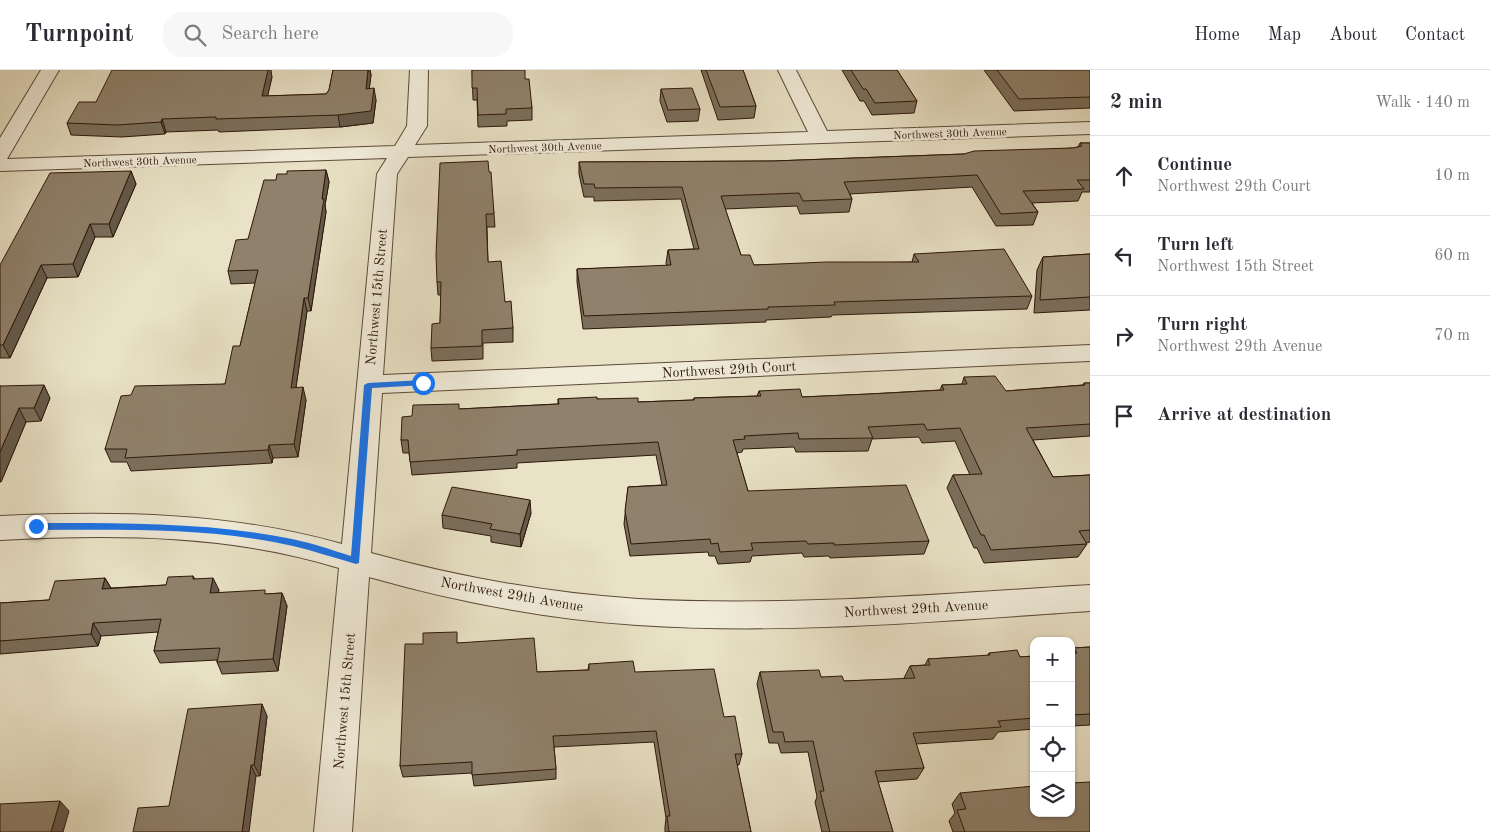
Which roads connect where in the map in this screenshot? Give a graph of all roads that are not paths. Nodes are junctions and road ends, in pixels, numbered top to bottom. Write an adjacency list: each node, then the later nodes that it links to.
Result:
1 (50, 70): 7 (street)
2 (419, 70): 6 (street, Northwest 15th Street)
3 (787, 70): 5 (street)
4 (1090, 128): 5 (street, Northwest 30th Avenue)
5 (820, 137): 6 (street, Northwest 30th Avenue)
6 (401, 152): 8 (street, Northwest 30th Avenue); 10 (street, Northwest 15th Street)
7 (0, 155)
8 (0, 165)
9 (1090, 353): 10 (street, Northwest 29th Court)
10 (368, 385): 12 (street, Northwest 15th Street)
11 (0, 528): 12 (street, Northwest 29th Avenue)
12 (356, 561): 13 (street, Northwest 29th Avenue); 14 (street, Northwest 15th Street)
13 (1090, 598)
14 (333, 832)

